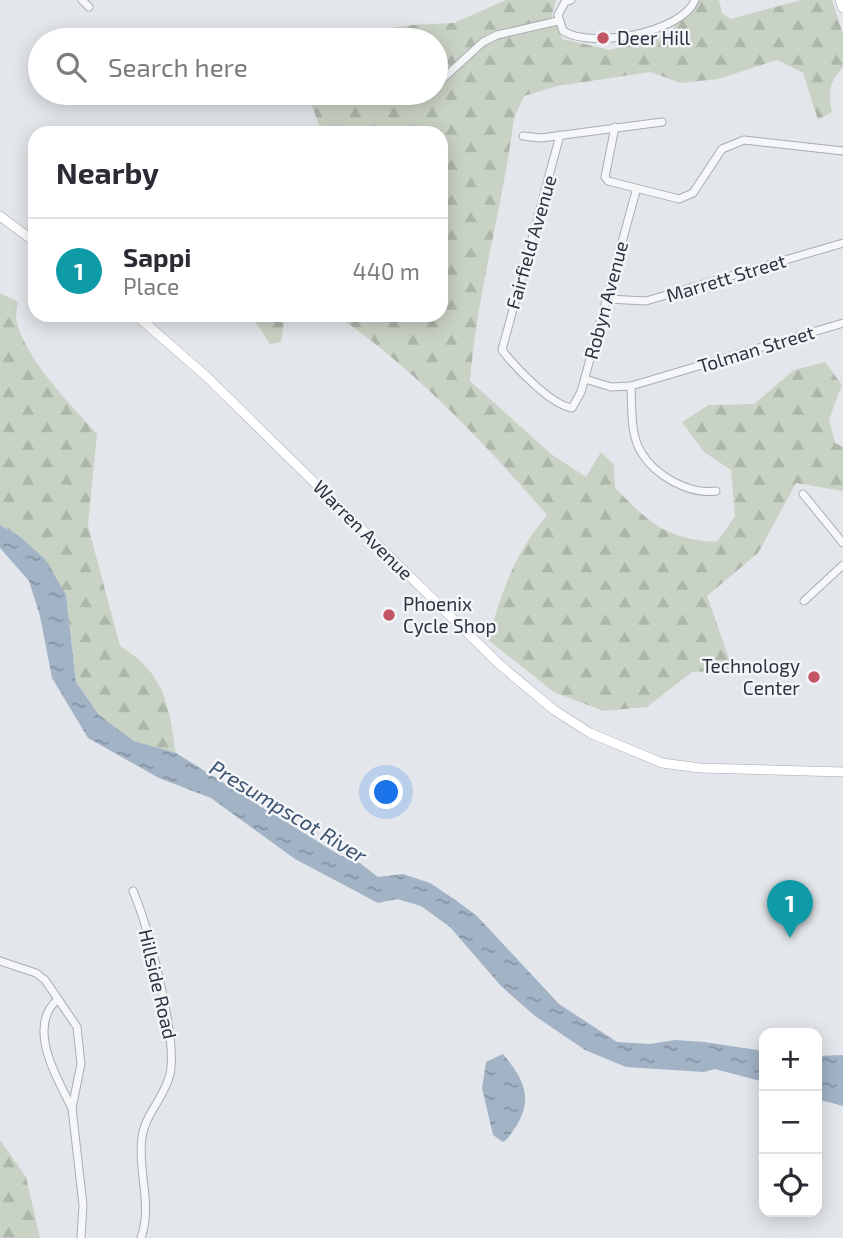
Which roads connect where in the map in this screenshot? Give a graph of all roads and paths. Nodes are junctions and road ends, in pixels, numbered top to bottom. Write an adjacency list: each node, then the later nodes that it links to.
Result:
1 (82, 0): 5 (street)
2 (571, 0): 7 (street)
3 (695, 0): 7 (street)
4 (840, 0): 6 (main road)
5 (89, 7)
6 (843, 8)
7 (558, 21): 8 (street)
8 (448, 74)
9 (662, 122): 10 (street)
10 (615, 127): 11 (street); 14 (street)
11 (560, 135): 12 (street); 23 (street, Fairfield Avenue)
12 (523, 136)
13 (843, 151): 14 (street)
14 (636, 191): 18 (street, Robyn Avenue)
15 (0, 216): 16 (main road)
16 (28, 237)
17 (843, 243): 18 (street, Marrett Street)
18 (608, 299): 21 (street, Robyn Avenue)
19 (145, 322): 29 (main road, Warren Avenue)
20 (843, 323): 22 (street, Tolman Street)
21 (585, 379): 22 (street); 23 (street, Robyn Avenue)
22 (631, 386): 24 (street)
23 (572, 408)
24 (716, 491)
25 (803, 494): 26 (street)
26 (843, 543)
27 (843, 565): 28 (street)
28 (804, 601)
29 (843, 772)
30 (133, 891): 35 (street, Hillside Road)
31 (0, 961): 32 (street)
32 (57, 1000): 33 (street); 33 (street)
33 (72, 1108): 34 (street)
34 (81, 1238)
35 (141, 1238)

